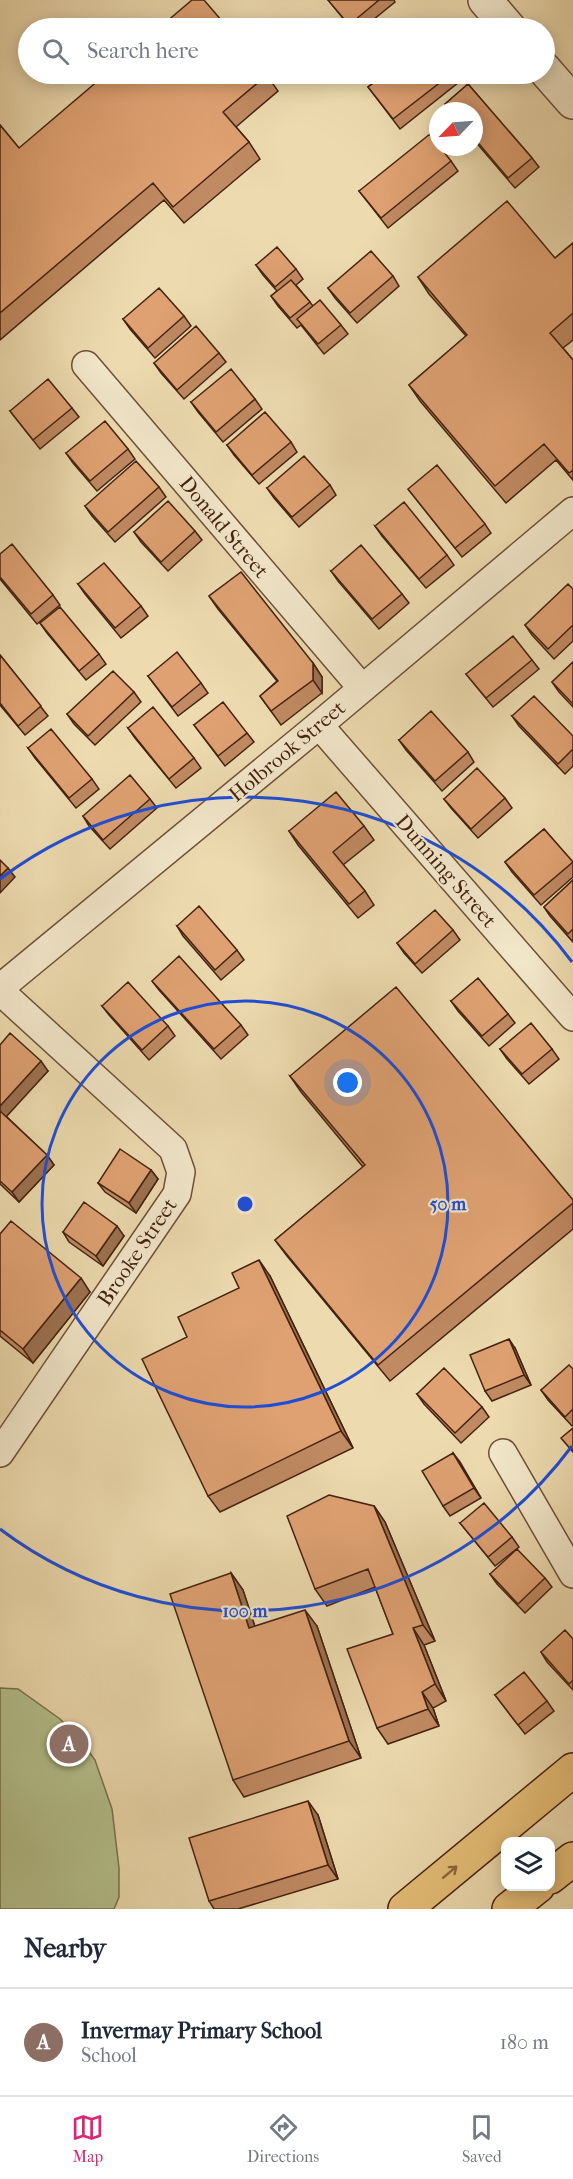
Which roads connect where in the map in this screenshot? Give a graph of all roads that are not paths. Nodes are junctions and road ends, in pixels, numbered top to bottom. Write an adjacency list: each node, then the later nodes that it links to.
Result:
1 (485, 0): 2 (street)
2 (500, 18)
3 (555, 82): 4 (street)
4 (573, 102)
5 (86, 365): 7 (street, Donald Street)
6 (573, 510): 7 (street, Holbrook Street)
7 (362, 688): 8 (street, Holbrook Street)
8 (319, 725): 9 (street, Holbrook Street); 10 (street, Dunning Street)
9 (0, 989): 11 (street, Brooke Street)
10 (573, 1017)
11 (0, 1453)
12 (503, 1454): 13 (street)
13 (573, 1574)
14 (565, 1788): 18 (highway, one-way to 14)
15 (573, 1859): 16 (highway)
16 (555, 1873)
17 (533, 1891): 19 (highway)
18 (405, 1909)
19 (509, 1909)

